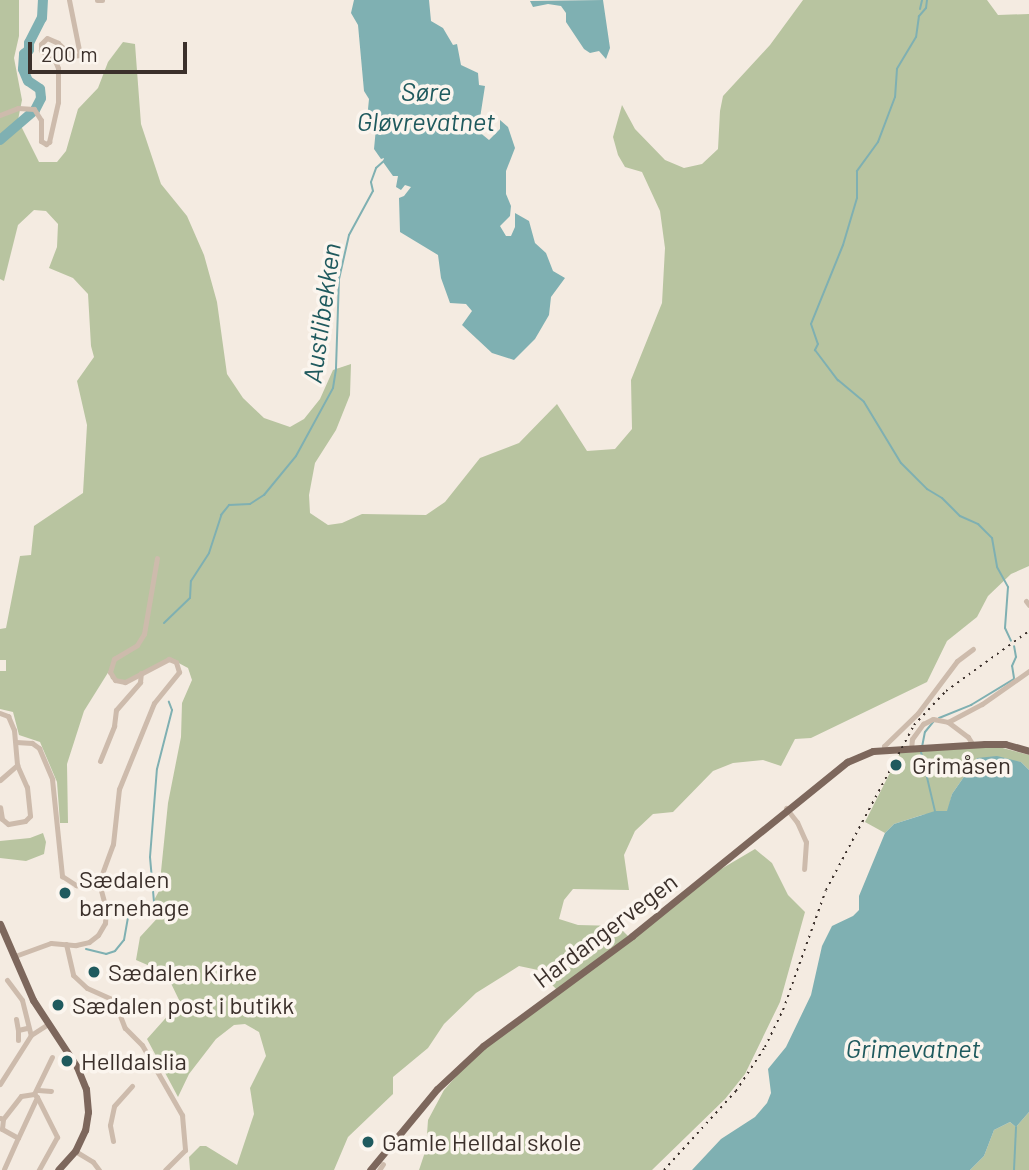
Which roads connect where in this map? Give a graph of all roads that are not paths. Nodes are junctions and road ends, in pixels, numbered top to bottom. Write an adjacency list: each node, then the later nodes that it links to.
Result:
1 (69, 0): 2 (street)
2 (0, 115)
3 (158, 558): 6 (street)
4 (973, 649): 11 (street)
5 (1029, 671): 8 (street)
6 (141, 673): 14 (street); 20 (street)
7 (0, 713): 9 (street)
8 (942, 720): 10 (street); 12 (street)
9 (16, 742): 15 (street); 20 (street)
10 (973, 745): 12 (main road, Hardangervegen); 13 (main road, Hardangervegen)
11 (884, 750): 12 (main road, Hardangervegen); 18 (main road, Hardangervegen)
12 (919, 750)
13 (1029, 751)
14 (100, 761)
15 (18, 765): 16 (street); 17 (street)
16 (0, 780)
17 (0, 807)
18 (786, 808): 19 (street); 48 (main road, Hardangervegen)
19 (804, 869)
20 (99, 888): 22 (street)
21 (0, 924): 23 (main road)
22 (66, 944): 23 (street); 47 (street)
23 (15, 956): 26 (main road)
24 (8, 980): 27 (street)
25 (16, 1018): 28 (street)
26 (48, 1024): 29 (street); 41 (main road)
27 (27, 1028): 28 (street); 29 (street)
28 (18, 1030): 30 (street)
29 (31, 1035): 32 (street)
30 (18, 1040)
31 (52, 1057): 35 (street)
32 (0, 1084)
33 (132, 1086): 37 (street)
34 (51, 1091): 35 (street)
35 (37, 1094): 36 (street); 39 (street); 44 (street)
36 (1, 1118): 39 (street)
37 (110, 1123): 38 (street); 40 (street)
38 (103, 1127)
39 (18, 1139): 43 (street)
40 (113, 1141)
41 (75, 1151): 45 (main road); 46 (street)
42 (383, 1164): 49 (street)
43 (4, 1169)
44 (39, 1170)
45 (58, 1170)
46 (99, 1170)
47 (165, 1170)
48 (370, 1170)
49 (379, 1170)

